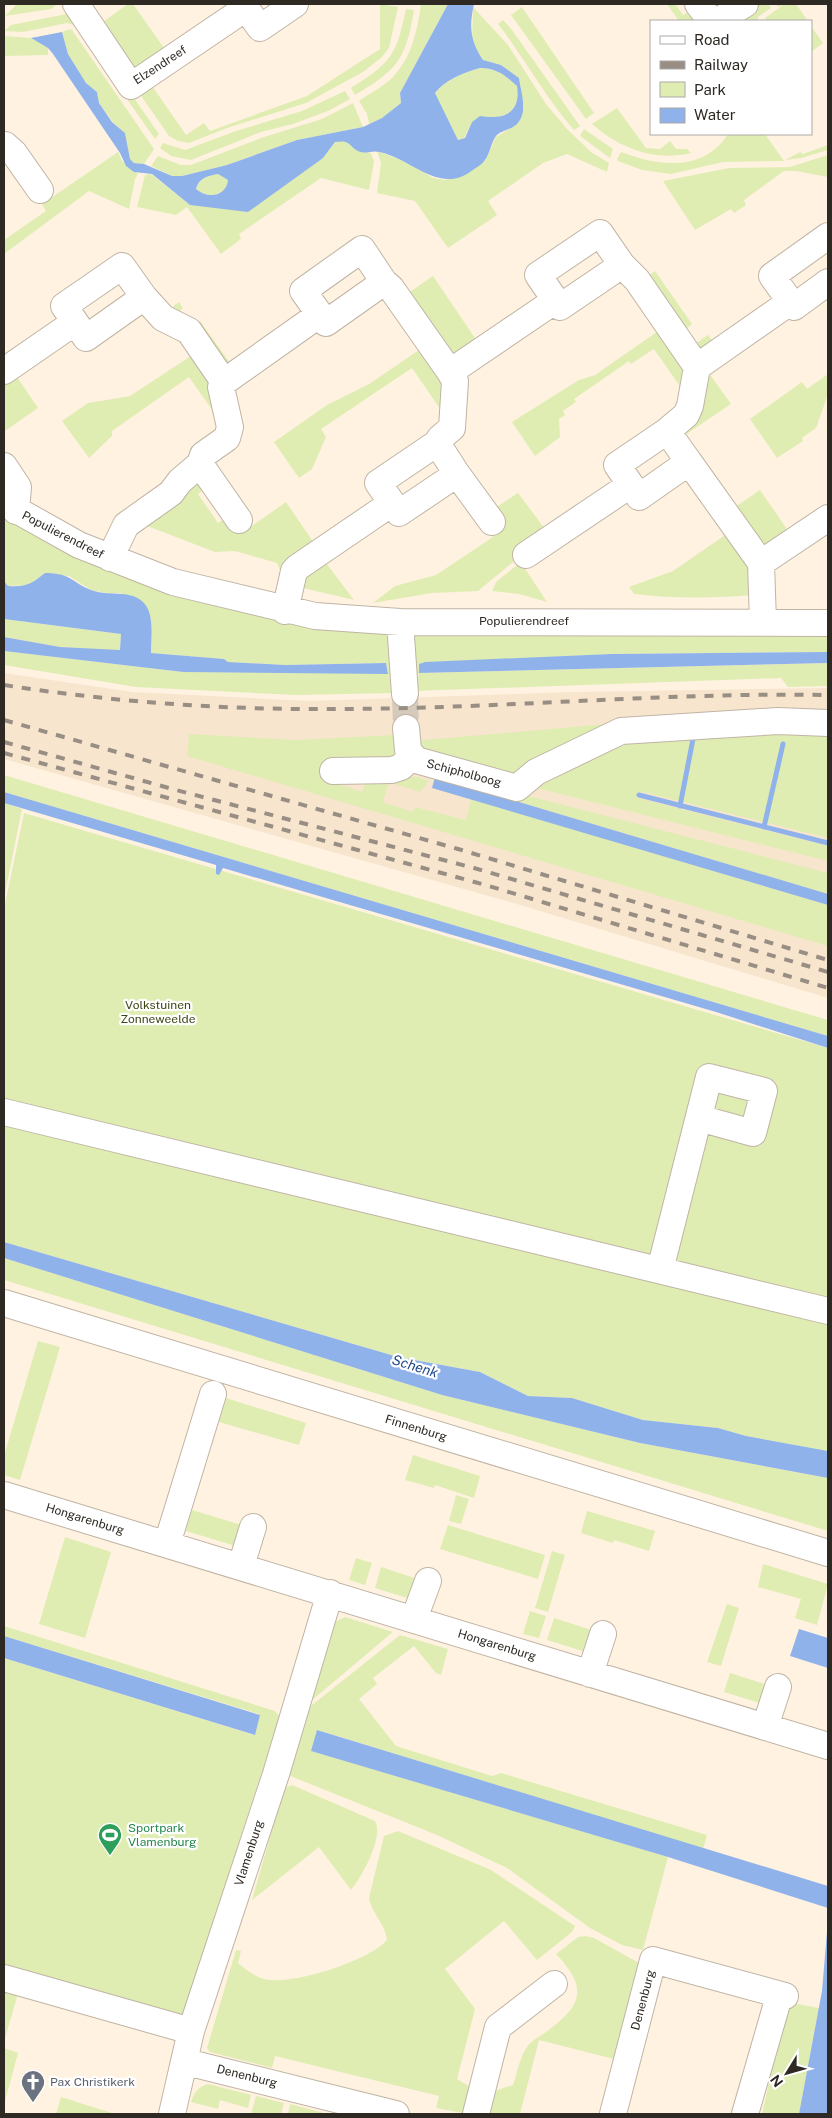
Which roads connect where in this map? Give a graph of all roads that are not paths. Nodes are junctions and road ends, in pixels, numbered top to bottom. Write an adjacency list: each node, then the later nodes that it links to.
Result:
1 (76, 4): 5 (street, Elzendreef)
2 (295, 4): 5 (street, Elzendreef)
3 (698, 4): 6 (street)
4 (744, 4): 7 (street)
5 (244, 6)
6 (710, 20)
7 (720, 20)
8 (4, 145): 9 (street)
9 (40, 190)
10 (828, 236): 16 (street)
11 (622, 265): 15 (street); 15 (street); 19 (street)
12 (384, 282): 17 (street); 17 (street); 21 (street)
13 (828, 282): 16 (street)
14 (144, 298): 18 (street); 18 (street); 22 (street)
15 (556, 300): 21 (street)
16 (790, 302): 19 (street)
17 (320, 314): 22 (street)
18 (74, 322): 20 (street)
19 (697, 366): 23 (street)
20 (4, 371)
21 (450, 372): 24 (street)
22 (224, 382): 26 (street, Populierendreef)
23 (667, 430): 25 (street); 29 (street)
24 (437, 444): 28 (street); 30 (street)
25 (689, 462): 29 (street); 37 (street)
26 (200, 464): 33 (street); 36 (street, Populierendreef)
27 (4, 466): 31 (street, Populierendreef)
28 (458, 474): 30 (street); 34 (street)
29 (630, 485): 35 (street)
30 (392, 503): 38 (street)
31 (10, 507): 36 (street, Populierendreef)
32 (828, 518): 37 (street)
33 (239, 520)
34 (492, 522)
35 (526, 555)
36 (110, 558): 38 (street, Populierendreef)
37 (761, 563): 40 (street)
38 (285, 611): 39 (street, Populierendreef)
39 (400, 622): 40 (street, Populierendreef); 42 (street)
40 (762, 622): 41 (street, Populierendreef)
41 (828, 623)
42 (405, 694)
43 (828, 723): 45 (street, Schipholboog)
44 (406, 728): 45 (street, Schipholboog)
45 (412, 756): 46 (street)
46 (333, 771)
47 (4, 1112): 49 (street)
48 (698, 1118): 49 (street)
49 (660, 1270): 51 (street)
50 (4, 1303): 56 (street, Finnenburg)
51 (828, 1311)
52 (213, 1394): 55 (street)
53 (4, 1494): 55 (street, Hongarenburg)
54 (253, 1527): 57 (street)
55 (167, 1544): 57 (street, Hongarenburg)
56 (828, 1554)
57 (241, 1566): 59 (street, Hongarenburg)
58 (428, 1581): 60 (street)
59 (330, 1593): 60 (street, Hongarenburg); 68 (street, Vlamenburg)
60 (414, 1619): 62 (street, Hongarenburg)
61 (603, 1634): 62 (street)
62 (590, 1674): 64 (street, Hongarenburg)
63 (778, 1687): 64 (street)
64 (765, 1727): 65 (street, Hongarenburg)
65 (828, 1746)
66 (4, 1978): 68 (street)
67 (554, 1984): 72 (street)
68 (191, 2032): 69 (street, Vlamenburg)
69 (186, 2062): 70 (street, Vlamenburg); 71 (street, Denenburg)
70 (172, 2114)
71 (396, 2114)
72 (476, 2114)
73 (613, 2114): 74 (street, Denenburg)
74 (745, 2114)

